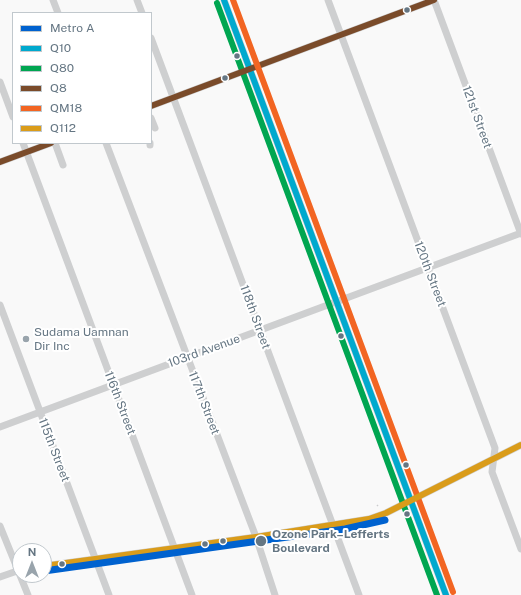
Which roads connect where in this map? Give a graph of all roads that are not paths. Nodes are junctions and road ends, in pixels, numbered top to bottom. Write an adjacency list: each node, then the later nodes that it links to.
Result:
1 (53, 0): 6 (street)
2 (137, 0): 7 (street)
3 (224, 0): 10 (street)
4 (328, 0): 8 (street, 120th Street)
5 (434, 0): 8 (street); 24 (street, 121st Street)
6 (58, 12)
7 (142, 12)
8 (341, 35): 10 (street); 25 (street, 120th Street)
9 (152, 41): 12 (street, 118th Street)
10 (250, 69): 12 (street); 26 (street)
11 (0, 82): 14 (street)
12 (173, 97): 13 (street); 28 (street, 118th Street)
13 (152, 106)
14 (12, 114)
15 (152, 120): 16 (street)
16 (155, 128)
17 (23, 144): 21 (street, 116th Street)
18 (48, 144): 21 (street)
19 (55, 144): 23 (street)
20 (106, 144): 29 (street, 117th Street)
21 (26, 152): 22 (street); 30 (street, 116th Street)
22 (0, 162)
23 (63, 165)
24 (521, 233): 25 (street, 103rd Avenue)
25 (428, 268): 26 (street, 103rd Avenue); 34 (street, 120th Street)
26 (336, 302): 28 (street, 103rd Avenue); 35 (street)
27 (0, 305): 31 (street, 115th Street)
28 (260, 330): 29 (street, 103rd Avenue); 37 (street, 118th Street)
29 (187, 358): 30 (street, 103rd Avenue); 38 (street, 117th Street)
30 (113, 384): 31 (street, 103rd Avenue); 39 (street, 116th Street)
31 (40, 412): 32 (street, 103rd Avenue); 42 (street, 115th Street)
32 (0, 427)
33 (521, 445): 34 (street)
34 (494, 459): 35 (street); 40 (street, 120th Street)
35 (410, 501): 37 (street); 52 (street)
36 (0, 526): 41 (street)
37 (333, 526): 38 (street); 51 (street, 118th Street)
38 (256, 537): 39 (street); 50 (street, 117th Street)
39 (175, 549): 42 (street); 49 (street, 116th Street)
40 (521, 550)
41 (12, 555)
42 (95, 559): 43 (street); 48 (street, 115th Street)
43 (52, 565)
44 (12, 572): 45 (street)
45 (0, 577)
46 (23, 583): 47 (street)
47 (28, 595)
48 (109, 595)
49 (192, 595)
50 (275, 595)
51 (359, 595)
52 (446, 595)

